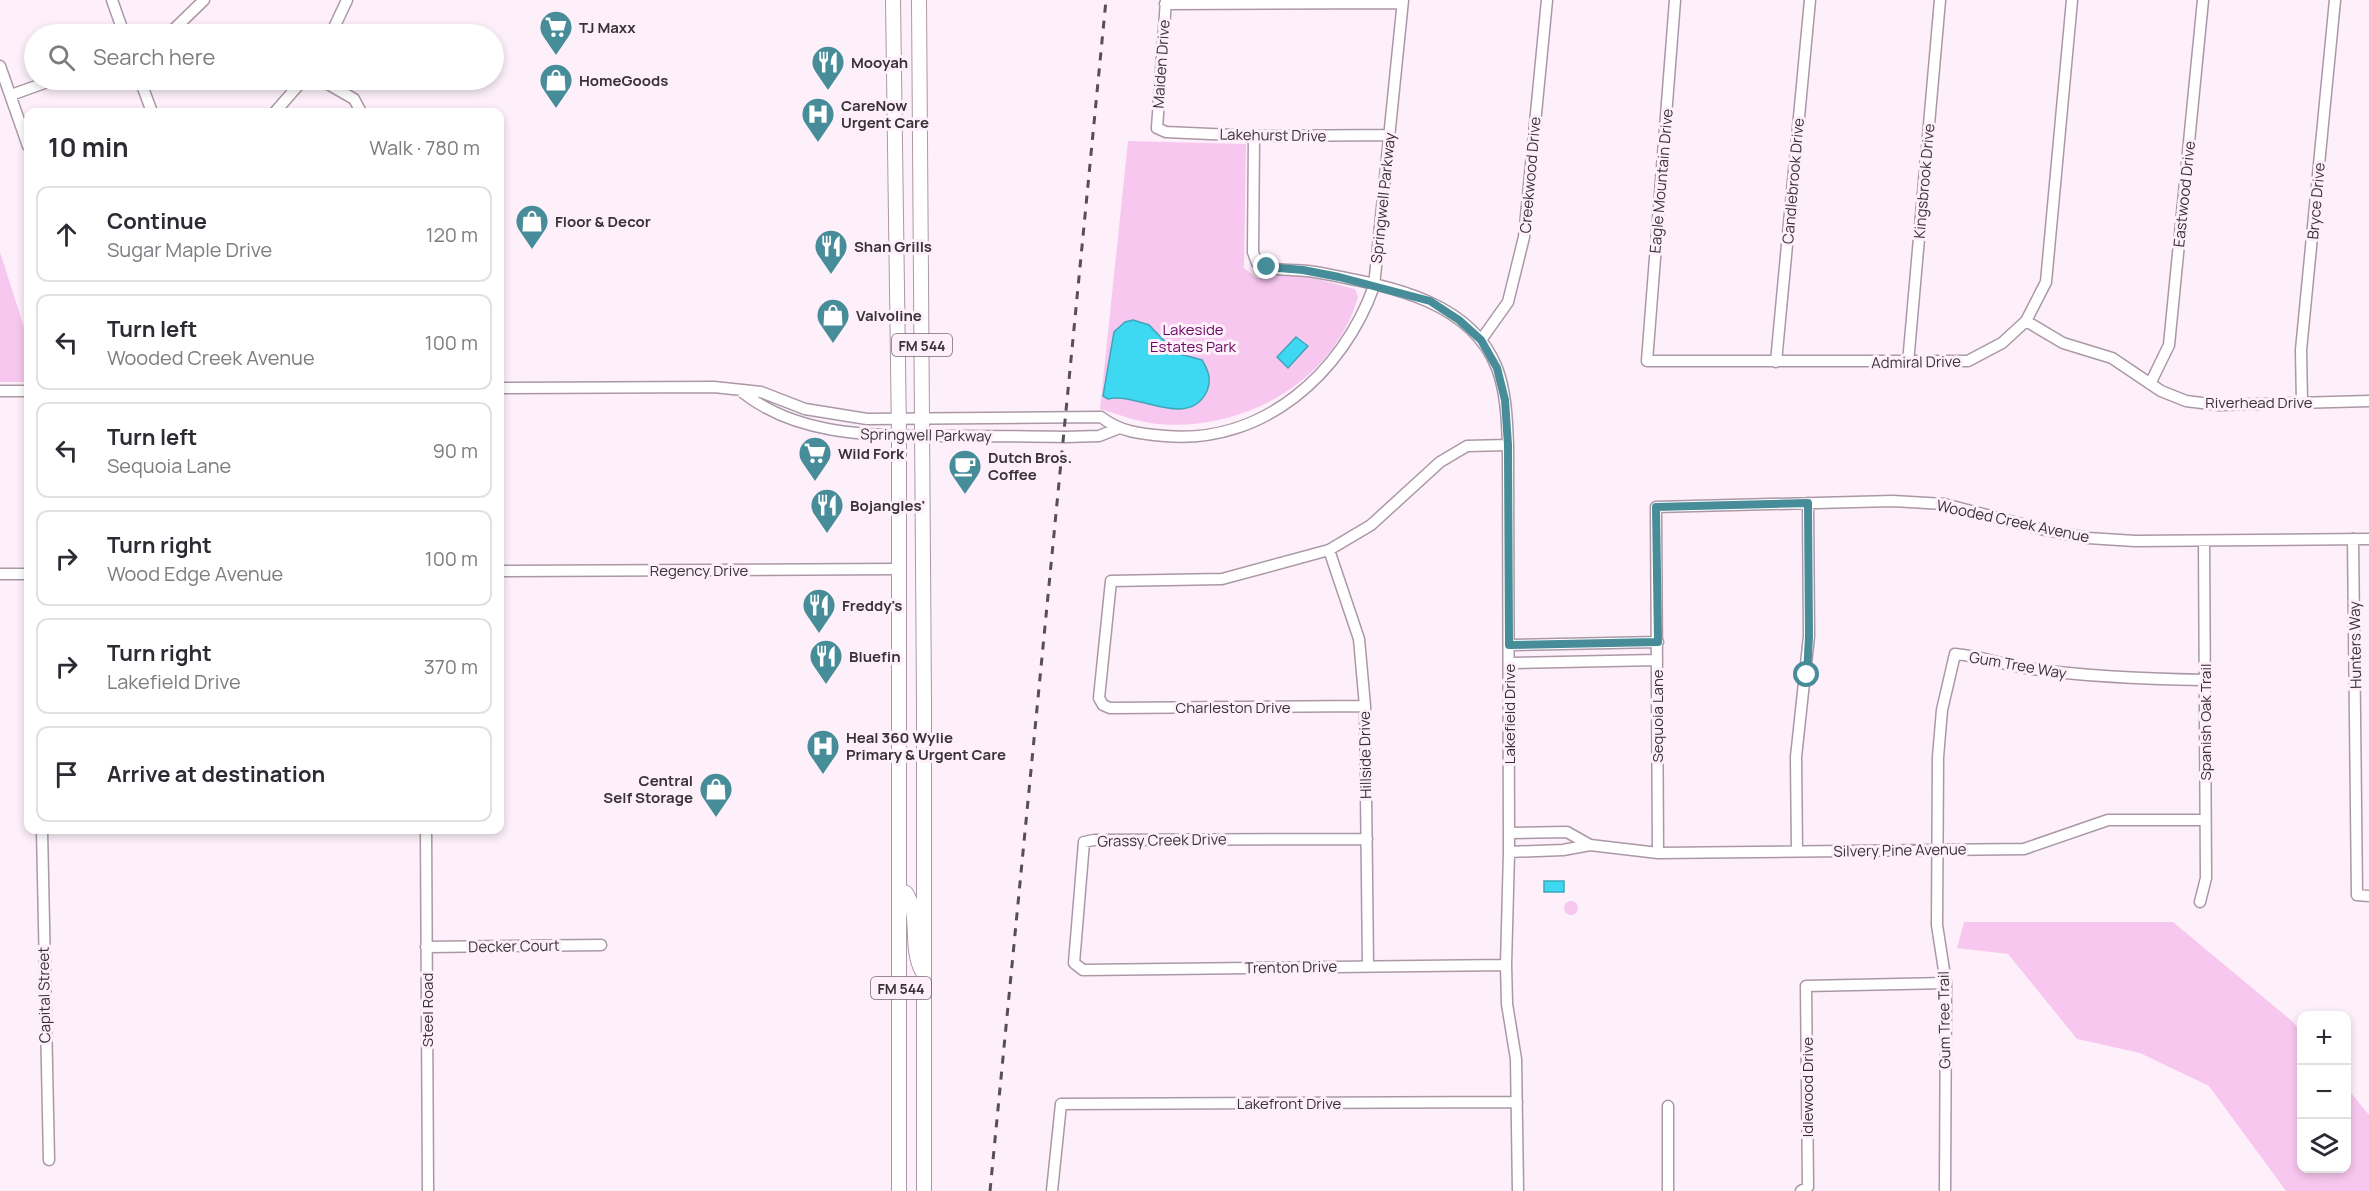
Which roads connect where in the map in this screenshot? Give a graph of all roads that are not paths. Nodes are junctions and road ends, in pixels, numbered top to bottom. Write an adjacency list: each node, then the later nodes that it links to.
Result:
1 (112, 0): 15 (street)
2 (204, 0): 16 (street)
3 (347, 0): 17 (street)
4 (893, 0): 32 (main road, FM 544 / FM 544)
5 (919, 0): 31 (main road, FM 544 / FM 544)
6 (1547, 0): 35 (street, Creekwood Drive)
7 (1676, 0): 36 (street, Eagle Mountain Drive)
8 (1810, 0): 37 (street, Candlebrook Drive)
9 (1940, 0): 38 (street, Kingsbrook Drive)
10 (2072, 0): 34 (street, Admiral Drive)
11 (2203, 0): 39 (street, Eastwood Drive)
12 (2335, 0): 45 (street, Bryce Drive)
13 (1402, 1): 14 (street); 29 (street, Springwell Parkway)
14 (1165, 2): 27 (street, Maiden Drive)
15 (120, 24)
16 (179, 24)
17 (336, 24)
18 (0, 66): 23 (street)
19 (25, 90): 23 (street)
20 (144, 90): 24 (street)
21 (294, 90): 25 (street)
22 (338, 90): 26 (street)
23 (10, 95): 28 (street)
24 (150, 108)
25 (278, 108)
26 (360, 108)
27 (1157, 128): 30 (street, Lakehurst Drive)
28 (24, 135)
29 (1389, 135): 30 (street, Lakehurst Drive); 33 (street, Springwell Parkway)
30 (1254, 136): 33 (street, Lakefield Drive)
31 (921, 187): 32 (main road); 47 (main road, FM 544 / FM 544)
32 (895, 188): 48 (main road, FM 544 / FM 544)
33 (1374, 286): 35 (street, Lakefield Drive); 49 (street, Springwell Parkway)
34 (2025, 321): 38 (street, Admiral Drive); 39 (street, Riverhead Drive)
35 (1481, 340): 53 (street, Lakefield Drive)
36 (1647, 361): 37 (street, Admiral Drive)
37 (1776, 362): 38 (street, Admiral Drive)
38 (1908, 363)
39 (2150, 384): 45 (street, Riverhead Drive)
40 (504, 388): 43 (street, Springwell Parkway)
41 (0, 391): 42 (street)
42 (24, 391)
43 (742, 392): 48 (street, Springwell Parkway); 50 (street, Springwell Parkway)
44 (2369, 401): 45 (street, Riverhead Drive)
45 (2302, 403)
46 (1036, 416): 47 (street, Springwell Parkway); 49 (street, Springwell Parkway); 52 (street)
47 (922, 417): 48 (street, Springwell Parkway); 51 (main road, FM 544 / FM 544)
48 (899, 418): 50 (main road, FM 544 / FM 544)
49 (1117, 429): 52 (street, Springwell Parkway)
50 (899, 435): 51 (street, Springwell Parkway); 60 (main road, FM 544 / FM 544)
51 (922, 435): 52 (street, Springwell Parkway); 69 (main road, FM 544 / FM 544)
52 (1037, 436)
53 (1508, 445): 59 (street); 65 (street, Lakefield Drive)
54 (1808, 503): 55 (street, Wooded Creek Avenue); 58 (street, Wooded Creek Avenue); 79 (street)
55 (1656, 507): 64 (street, Sequoia Lane)
56 (2354, 539): 57 (street, Wooded Creek Avenue); 58 (street, Wooded Creek Avenue); 83 (street, Hunters Way)
57 (2369, 539)
58 (2204, 541): 68 (street, Spanish Oak Trail)
59 (1329, 550): 71 (street, Hillside Drive); 71 (street, Charleston Drive)
60 (898, 568): 61 (street, Regency Drive); 70 (main road, FM 544 / FM 544)
61 (504, 571)
62 (0, 574): 63 (street)
63 (24, 574)
64 (1658, 642): 65 (street); 66 (street, Sequoia Lane)
65 (1509, 645): 67 (street, Lakefield Drive)
66 (1657, 660): 67 (street); 81 (street, Sequoia Lane)
67 (1509, 663): 73 (street, Lakefield Drive)
68 (2204, 680): 72 (street, Spanish Oak Trail); 78 (street, Gum Tree Way)
69 (924, 702): 70 (main road); 90 (main road, FM 544 / FM 544)
70 (898, 703): 82 (main road, FM 544 / FM 544)
71 (1365, 706): 76 (street, Hillside Drive)
72 (2205, 819): 78 (street, Silvery Pine Avenue); 84 (street, Spanish Oak Trail)
73 (1509, 833): 77 (street, Silvery Pine Avenue); 80 (street, Lakefield Drive)
74 (42, 834): 94 (street, Capital Street)
75 (426, 834): 86 (street, Steel Road)
76 (1367, 839): 87 (street, Hillside Drive); 89 (street, Grassy Creek Drive)
77 (1590, 845): 80 (street, Silvery Pine Avenue); 81 (street, Silvery Pine Avenue)
78 (1940, 849): 79 (street, Silvery Pine Avenue); 91 (street, Gum Tree Trail)
79 (1797, 850): 81 (street, Silvery Pine Avenue)
80 (1509, 852): 88 (street, Lakefield Drive)
81 (1658, 853)
82 (900, 891): 90 (main road); 97 (main road, FM 544 / FM 544)
83 (2363, 895)
84 (2200, 902)
85 (601, 945): 86 (street, Decker Court)
86 (426, 947): 96 (street, Steel Road)
87 (1368, 965): 88 (street, Trenton Drive); 89 (street, Trenton Drive)
88 (1506, 965): 92 (street, Lakefield Drive)
89 (1077, 967)
90 (924, 976): 98 (main road, FM 544 / FM 544)
91 (1946, 982): 95 (street, Idlewood Drive); 102 (street, Gum Tree Trail)
92 (1517, 1102): 99 (street, Lakefront Drive); 100 (street, Lakefield Drive)
93 (1668, 1106): 101 (street)
94 (49, 1160)
95 (1805, 1189)
96 (428, 1191)
97 (899, 1191)
98 (924, 1191)
99 (1052, 1191)
100 (1518, 1191)
101 (1668, 1191)
102 (1945, 1191)

